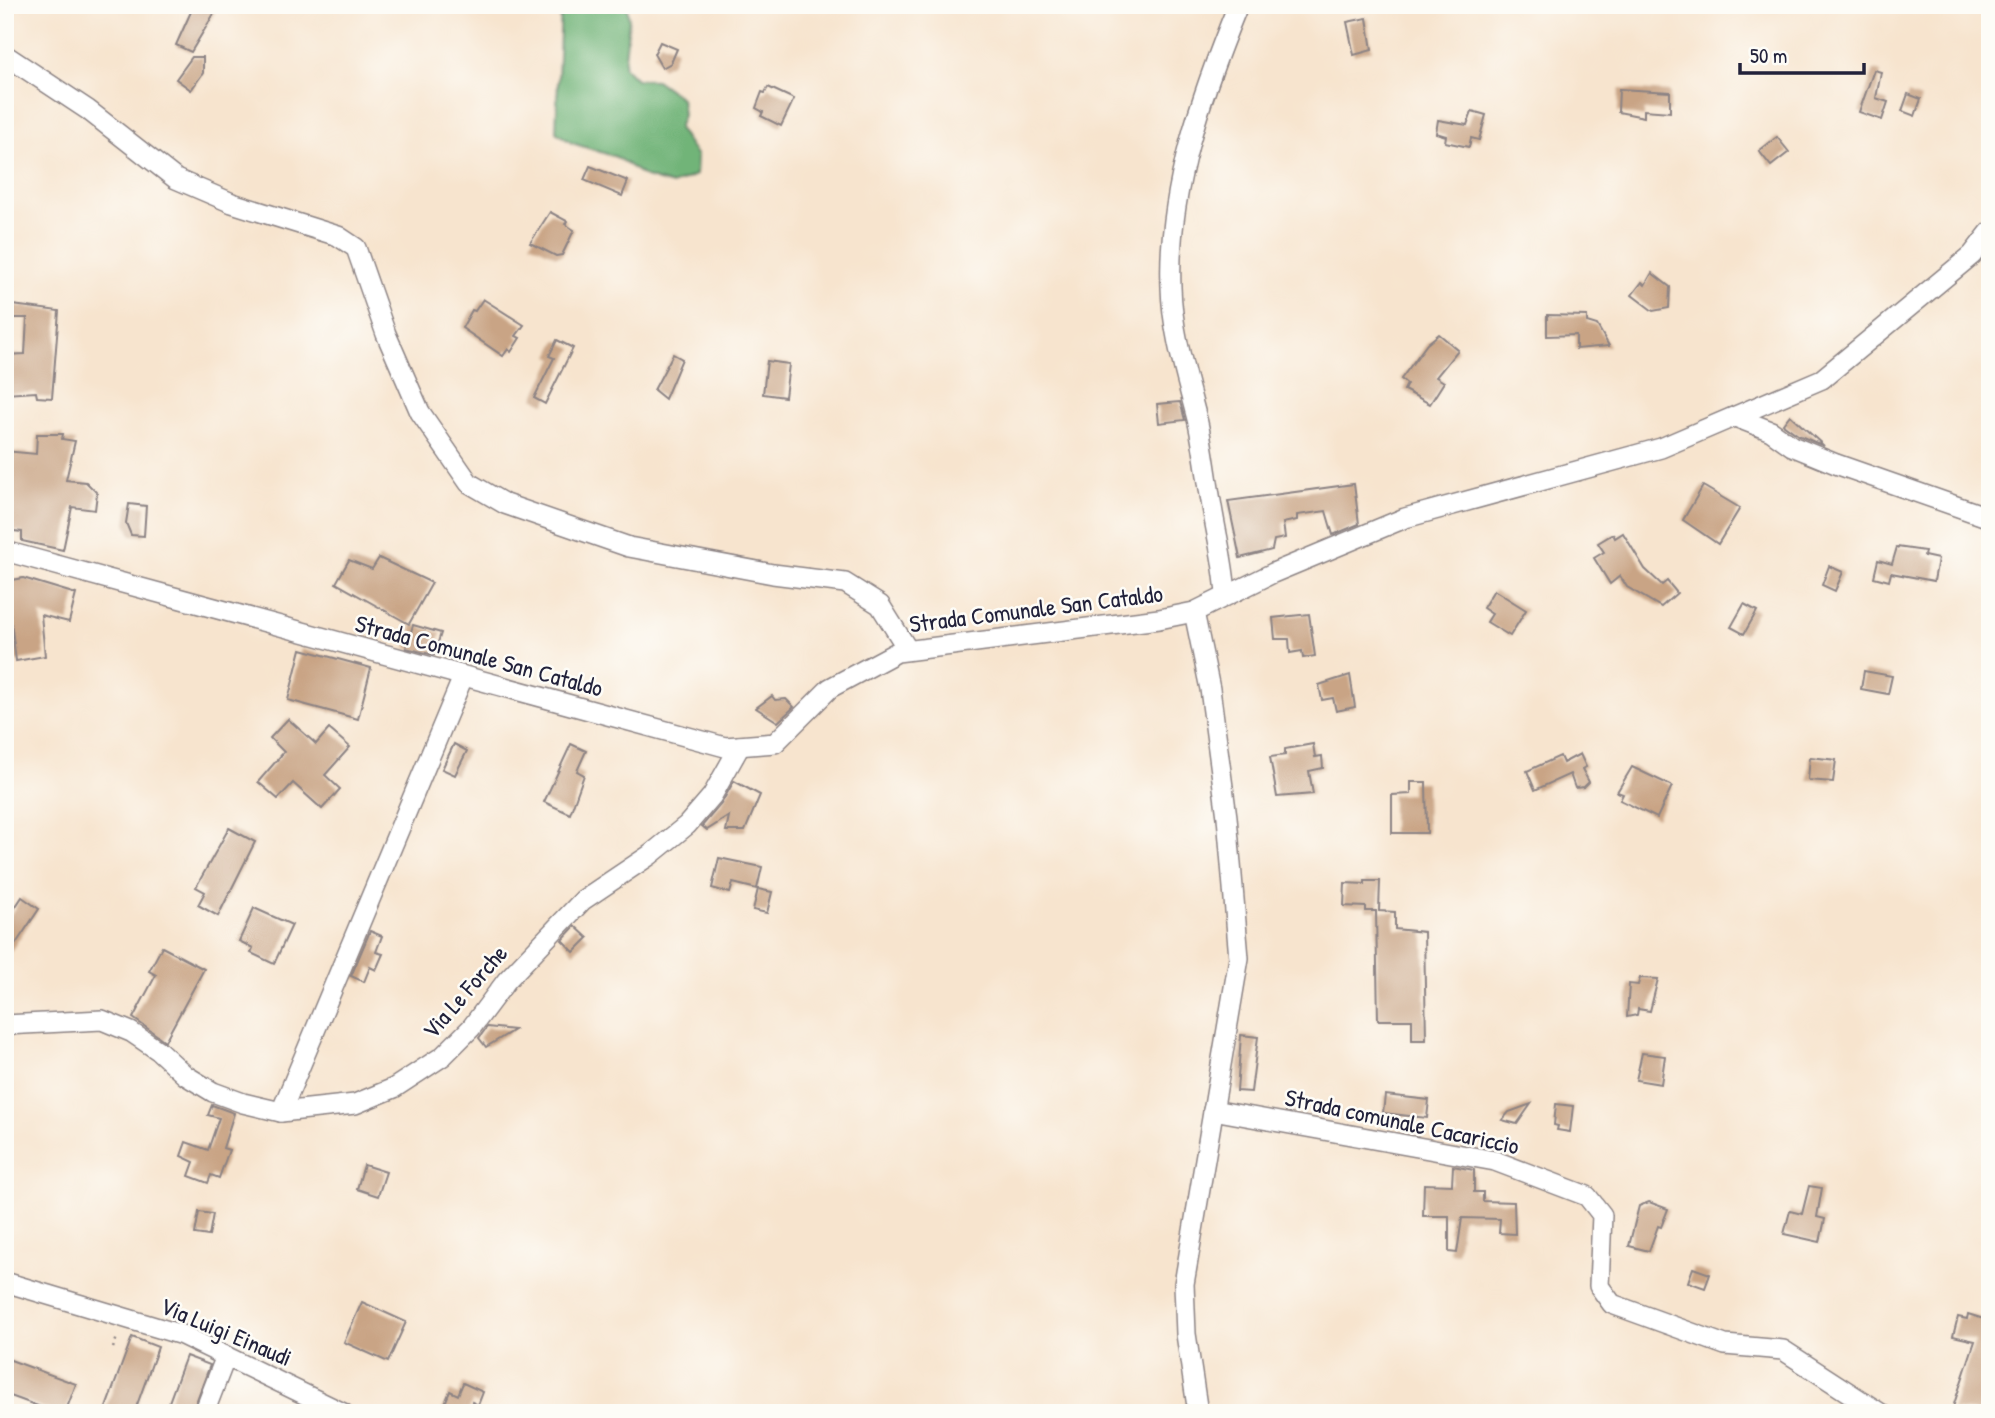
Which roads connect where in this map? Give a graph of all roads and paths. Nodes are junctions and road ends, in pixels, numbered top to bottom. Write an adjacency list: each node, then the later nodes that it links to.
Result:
1 (1238, 5): 7 (street)
2 (5, 55): 9 (street)
3 (1990, 232): 4 (street, Strada Comunale San Cataldo)
4 (1735, 417): 5 (street); 7 (street, Strada Comunale San Cataldo)
5 (1990, 518)
6 (5, 551): 10 (street, Strada Comunale San Cataldo)
7 (1226, 596): 8 (street, Strada Comunale San Cataldo)
8 (1194, 612): 9 (street, Strada Comunale San Cataldo); 13 (street)
9 (908, 650): 11 (street, Strada Comunale San Cataldo)
10 (463, 677): 11 (street, Strada Comunale San Cataldo); 14 (street)
11 (740, 746): 14 (street, Via Le Forche)
12 (5, 1025): 14 (street, Via Le Forche)
13 (1213, 1110): 19 (street); 20 (street, Strada comunale Cacariccio)
14 (281, 1112)
15 (5, 1282): 16 (street, Via Luigi Einaudi)
16 (226, 1356): 17 (street); 18 (street, Via Luigi Einaudi)
17 (204, 1413)
18 (343, 1413)
19 (1198, 1413)
20 (1880, 1413)

